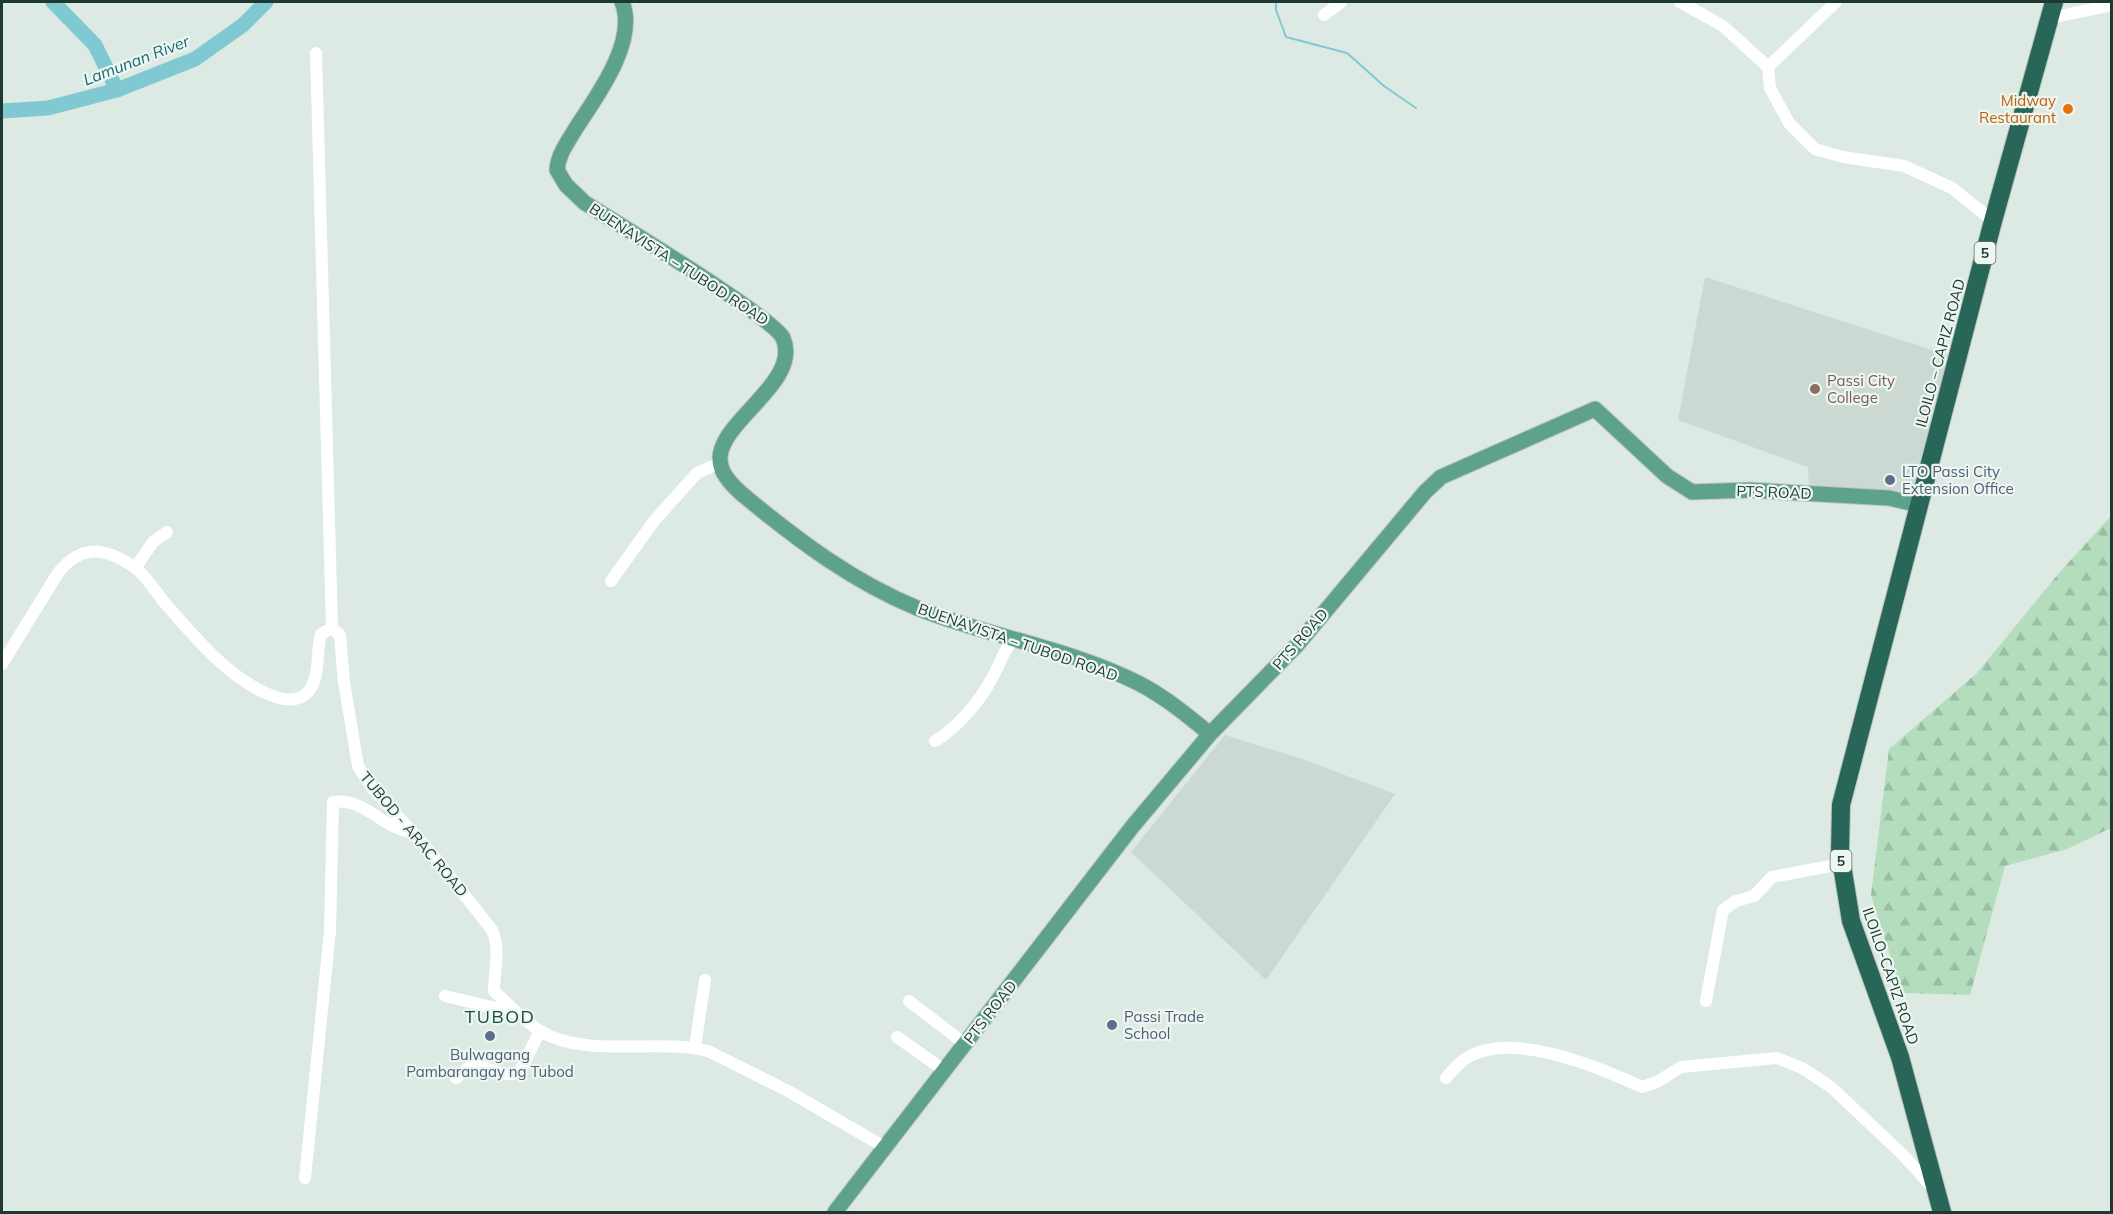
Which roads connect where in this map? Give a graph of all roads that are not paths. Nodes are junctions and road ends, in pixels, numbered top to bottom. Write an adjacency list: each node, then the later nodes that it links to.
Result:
1 (622, 2): 11 (main road, BUENAVISTA – TUBOD ROAD)
2 (1341, 2): 7 (street)
3 (1680, 2): 9 (street)
4 (1836, 2): 9 (street)
5 (2112, 5): 6 (street)
6 (2052, 10): 10 (highway, ILOILO – CAPIZ ROAD / 5)
7 (1324, 15)
8 (316, 53): 16 (street)
9 (1768, 67): 10 (street)
10 (1993, 221): 12 (highway, ILOILO – CAPIZ ROAD / 5)
11 (720, 464): 15 (street); 17 (main road, BUENAVISTA – TUBOD ROAD)
12 (1919, 505): 19 (main road, PTS ROAD); 22 (highway, ILOILO-CAPIZ ROAD / 5)
13 (166, 532): 14 (street)
14 (135, 568): 16 (street); 18 (street)
15 (611, 581)
16 (332, 628): 21 (street, TUBOD - ARAC ROAD)
17 (1012, 640): 19 (main road, BUENAVISTA – TUBOD ROAD); 20 (street)
18 (2, 664)
19 (1210, 734): 30 (main road, PTS ROAD)
20 (935, 741)
21 (411, 832): 27 (street, TUBOD - ARAC ROAD); 36 (street)
22 (1841, 864): 26 (street); 37 (highway, ILOILO-CAPIZ ROAD / 5)
23 (705, 980): 31 (street)
24 (446, 996): 27 (street)
25 (909, 1001): 30 (street)
26 (1706, 1001)
27 (517, 1013): 28 (street, TUBOD - ARAC ROAD)
28 (540, 1031): 31 (street, TUBOD - ARAC ROAD); 33 (street)
29 (897, 1037): 32 (street)
30 (965, 1044): 32 (main road, PTS ROAD)
31 (695, 1047): 35 (street, TUBOD - ARAC ROAD)
32 (945, 1071): 35 (main road, PTS ROAD)
33 (456, 1078)
34 (1446, 1078): 37 (street)
35 (886, 1148): 38 (main road, PTS ROAD)
36 (305, 1178)
37 (1934, 1189): 39 (highway, ILOILO-CAPIZ ROAD / 5)
38 (835, 1212)
39 (1942, 1212)

